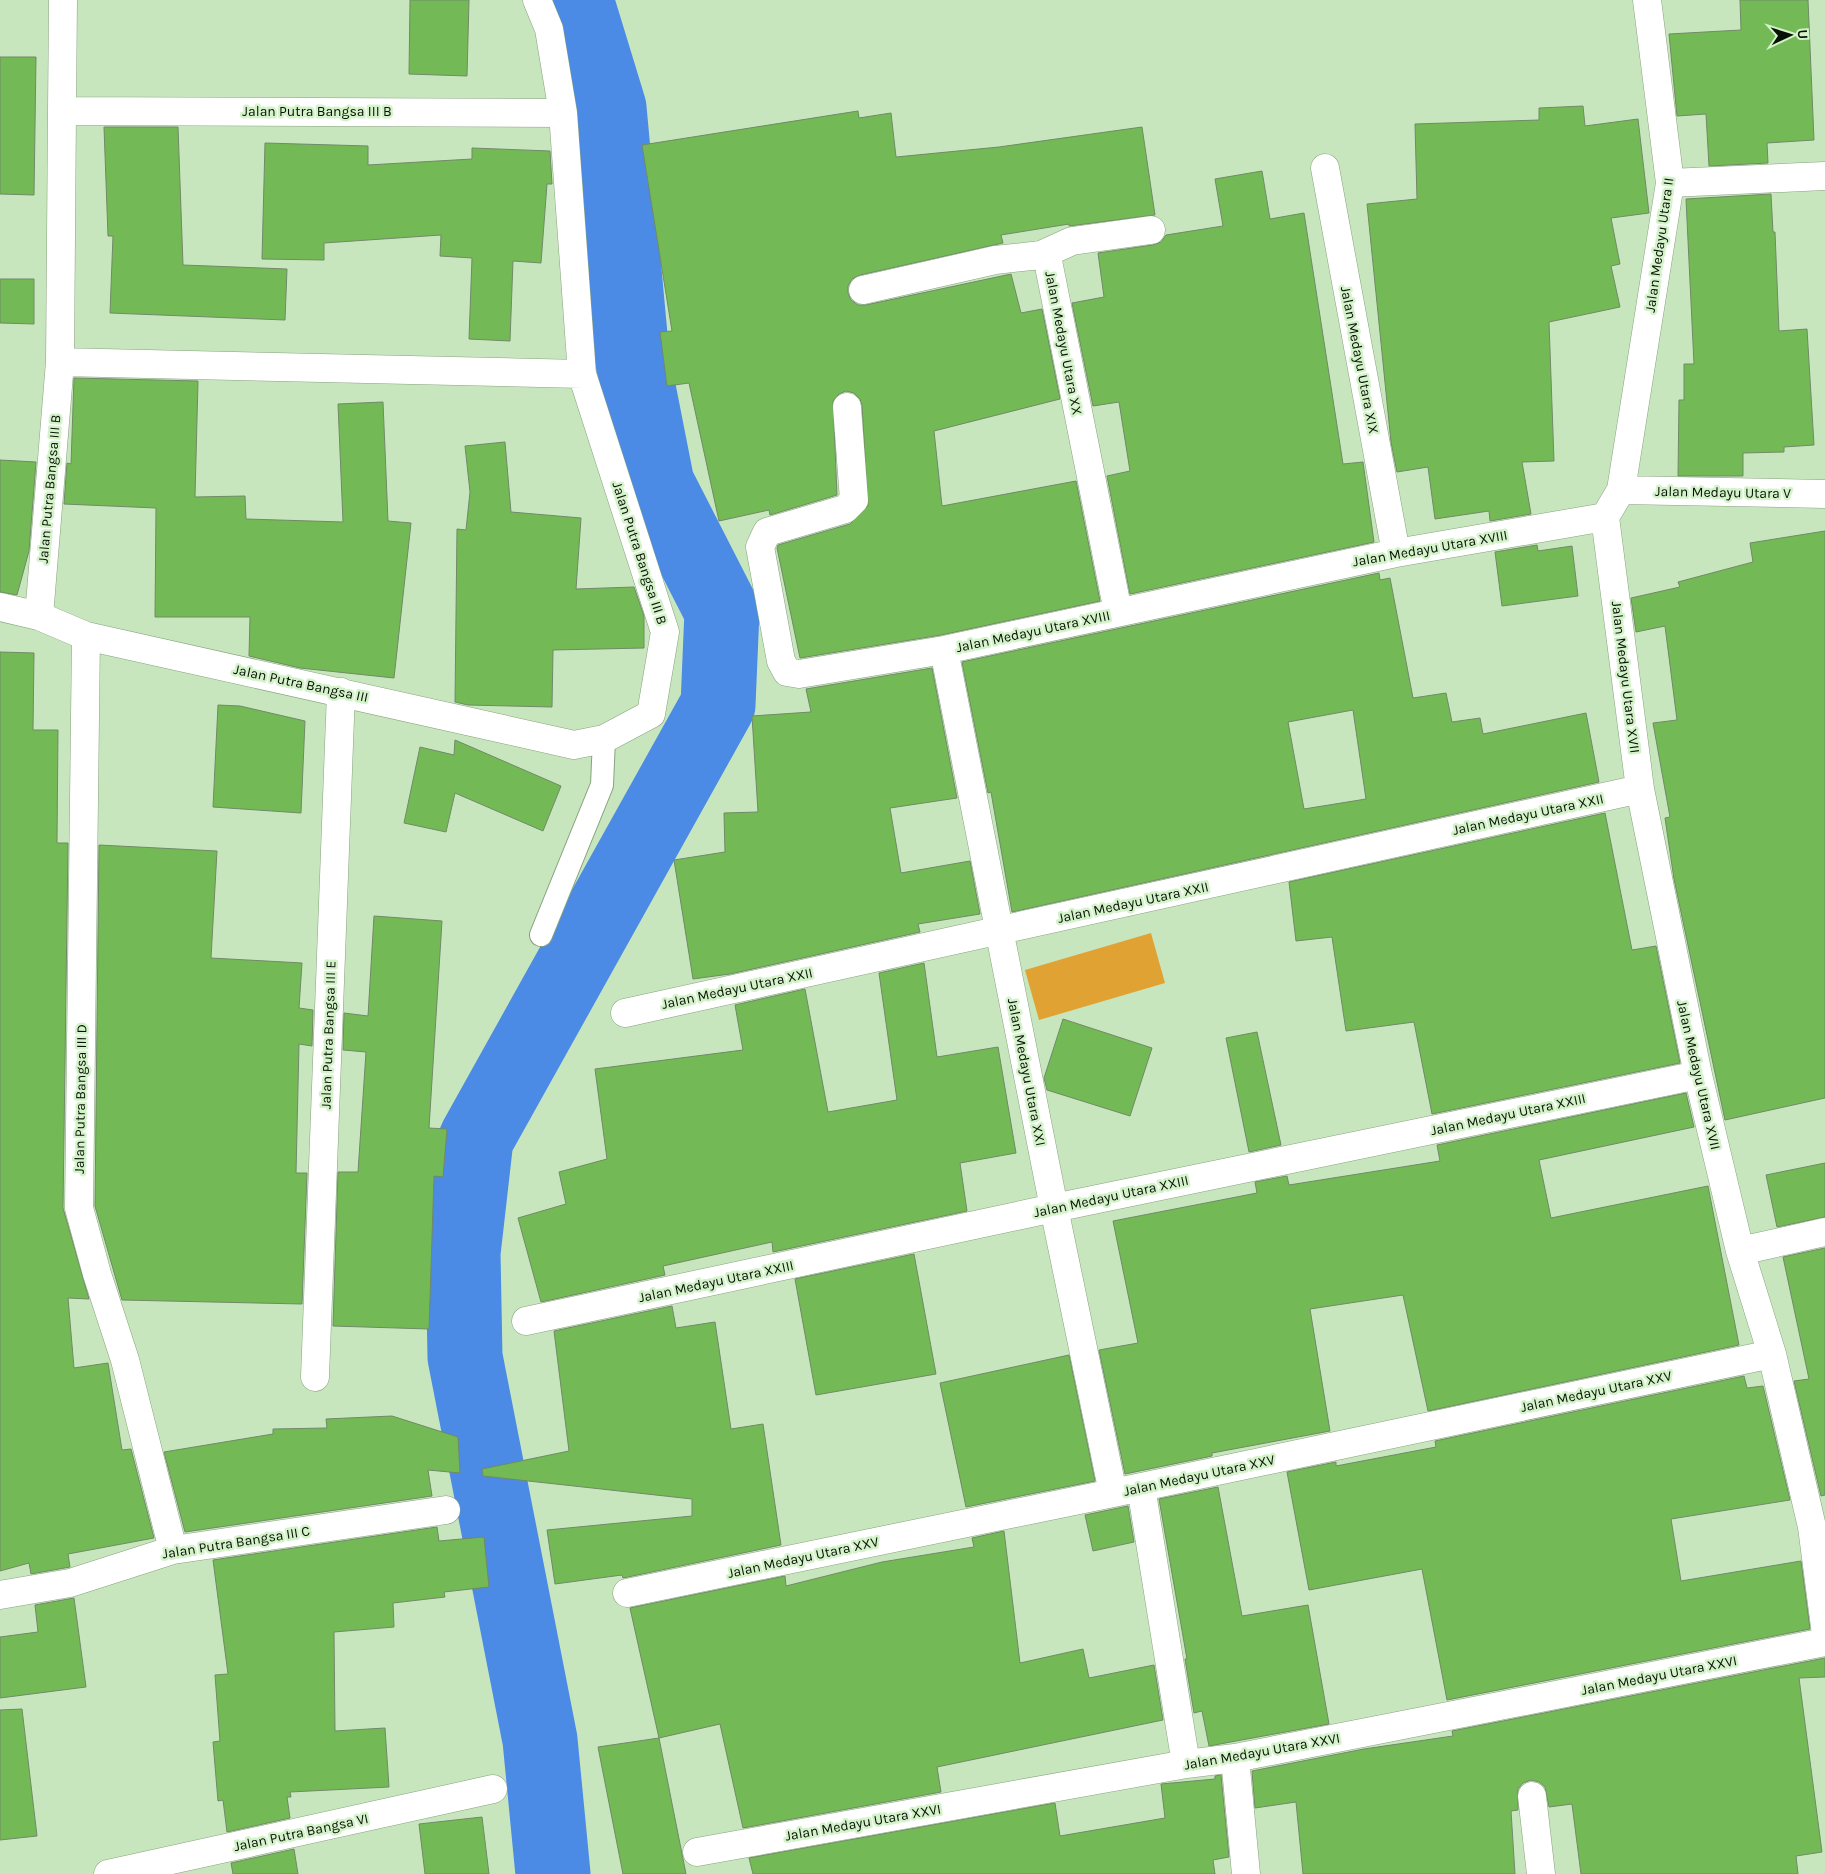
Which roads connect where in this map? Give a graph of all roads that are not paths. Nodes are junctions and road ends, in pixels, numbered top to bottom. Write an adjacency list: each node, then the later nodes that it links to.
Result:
1 (64, 0): 4 (street)
2 (537, 0): 5 (street)
3 (1647, 0): 8 (street, Jalan Medayu Utara II)
4 (62, 110): 5 (street, Jalan Putra Bangsa III B); 12 (street, Jalan Putra Bangsa III B)
5 (563, 113): 13 (street, Jalan Putra Bangsa III B)
6 (1324, 168): 18 (street, Jalan Medayu Utara XIX)
7 (1825, 176): 8 (street)
8 (1670, 183): 15 (street, Jalan Medayu Utara II)
9 (1151, 230): 10 (street)
10 (1041, 255): 11 (street, Jalan Medayu Utara XX); 20 (street, Jalan Medayu Utara XX)
11 (863, 290)
12 (60, 362): 13 (street); 21 (street, Jalan Putra Bangsa III B)
13 (582, 374): 25 (street, Jalan Putra Bangsa III B)
14 (846, 408): 23 (street, Jalan Medayu Utara XVIII)
15 (1621, 490): 16 (street, Jalan Medayu Utara V); 17 (street)
16 (1825, 494)
17 (1605, 516): 18 (street, Jalan Medayu Utara XVIII); 26 (street, Jalan Medayu Utara XVII)
18 (1396, 552): 20 (street, Jalan Medayu Utara XVIII)
19 (0, 607): 21 (street, Jalan Putra Bangsa III)
20 (1118, 612): 23 (street, Jalan Medayu Utara XVIII)
21 (39, 616): 22 (street, Jalan Putra Bangsa III)
22 (86, 636): 24 (street, Jalan Putra Bangsa III); 41 (street, Jalan Putra Bangsa III D)
23 (944, 650): 27 (street, Jalan Medayu Utara XXI)
24 (341, 692): 25 (street, Jalan Putra Bangsa III); 36 (street, Jalan Putra Bangsa III E)
25 (604, 739): 28 (lane)
26 (1640, 789): 27 (street, Jalan Medayu Utara XXII); 30 (street, Jalan Medayu Utara XVII)
27 (999, 932): 29 (street, Jalan Medayu Utara XXII); 31 (street, Jalan Medayu Utara XXI)
28 (541, 935)
29 (625, 1013)
30 (1698, 1075): 31 (street, Jalan Medayu Utara XXIII); 33 (street, Jalan Medayu Utara XVII)
31 (1054, 1208): 34 (street, Jalan Medayu Utara XXIII); 38 (street, Jalan Medayu Utara XXI)
32 (1825, 1232): 33 (street)
33 (1740, 1251): 35 (street, Jalan Medayu Utara XVII)
34 (526, 1321)
35 (1772, 1354): 37 (street, Jalan Medayu Utara XXV); 40 (street, Jalan Medayu Utara XVII)
36 (315, 1377)
37 (1141, 1487): 38 (street, Jalan Medayu Utara XXV); 47 (street)
38 (1113, 1493): 42 (street, Jalan Medayu Utara XXV)
39 (446, 1510): 41 (street, Jalan Putra Bangsa III C)
40 (1818, 1526): 44 (street, Jalan Medayu Utara XVII)
41 (173, 1550): 43 (street, Jalan Putra Bangsa III C)
42 (627, 1593)
43 (0, 1596)
44 (1825, 1627)
45 (1825, 1642): 46 (street, Jalan Medayu Utara XXVI)
46 (1235, 1758): 47 (street, Jalan Medayu Utara XXVI); 52 (street)
47 (1186, 1764): 50 (street, Jalan Medayu Utara XXVI)
48 (493, 1789): 51 (street, Jalan Putra Bangsa VI)
49 (1532, 1796): 53 (street)
50 (697, 1852)
51 (108, 1874)
52 (1246, 1874)
53 (1541, 1874)

